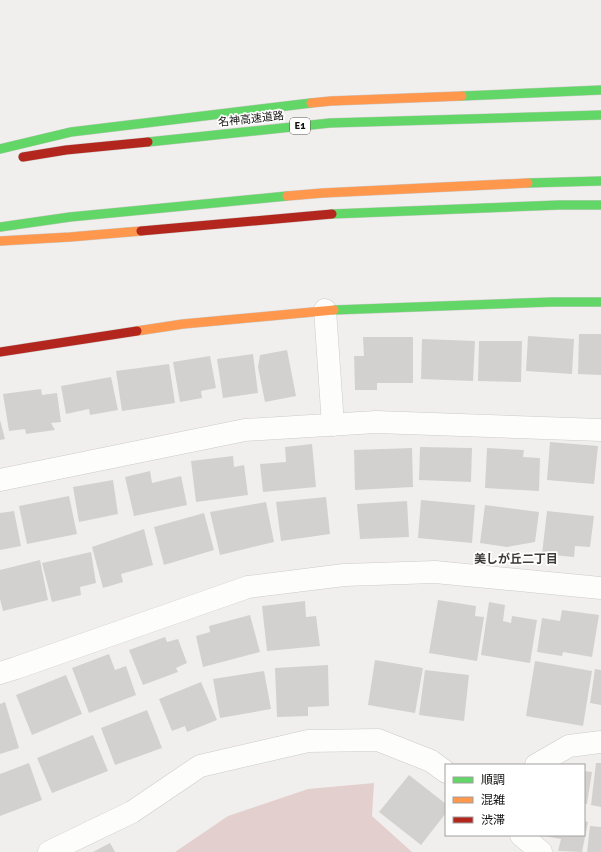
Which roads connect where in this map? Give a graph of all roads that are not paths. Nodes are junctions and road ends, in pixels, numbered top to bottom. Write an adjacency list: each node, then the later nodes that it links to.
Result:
1 (601, 90): 3 (main road)
2 (601, 115): 4 (main road, 名神高速道路 / E1)
3 (0, 149)
4 (15, 158)
5 (601, 181): 7 (main road)
6 (601, 205): 8 (main road)
7 (0, 227)
8 (0, 241)
9 (601, 302): 10 (main road)
10 (325, 310): 11 (main road); 12 (street)
11 (0, 352)
12 (334, 424): 13 (street); 14 (street)
13 (601, 430)
14 (0, 480)
15 (601, 588): 16 (street)
16 (0, 673)
17 (601, 742): 18 (street)
18 (538, 764)
19 (445, 771): 21 (street)
20 (523, 836): 22 (street)
21 (49, 852)
22 (541, 852)

